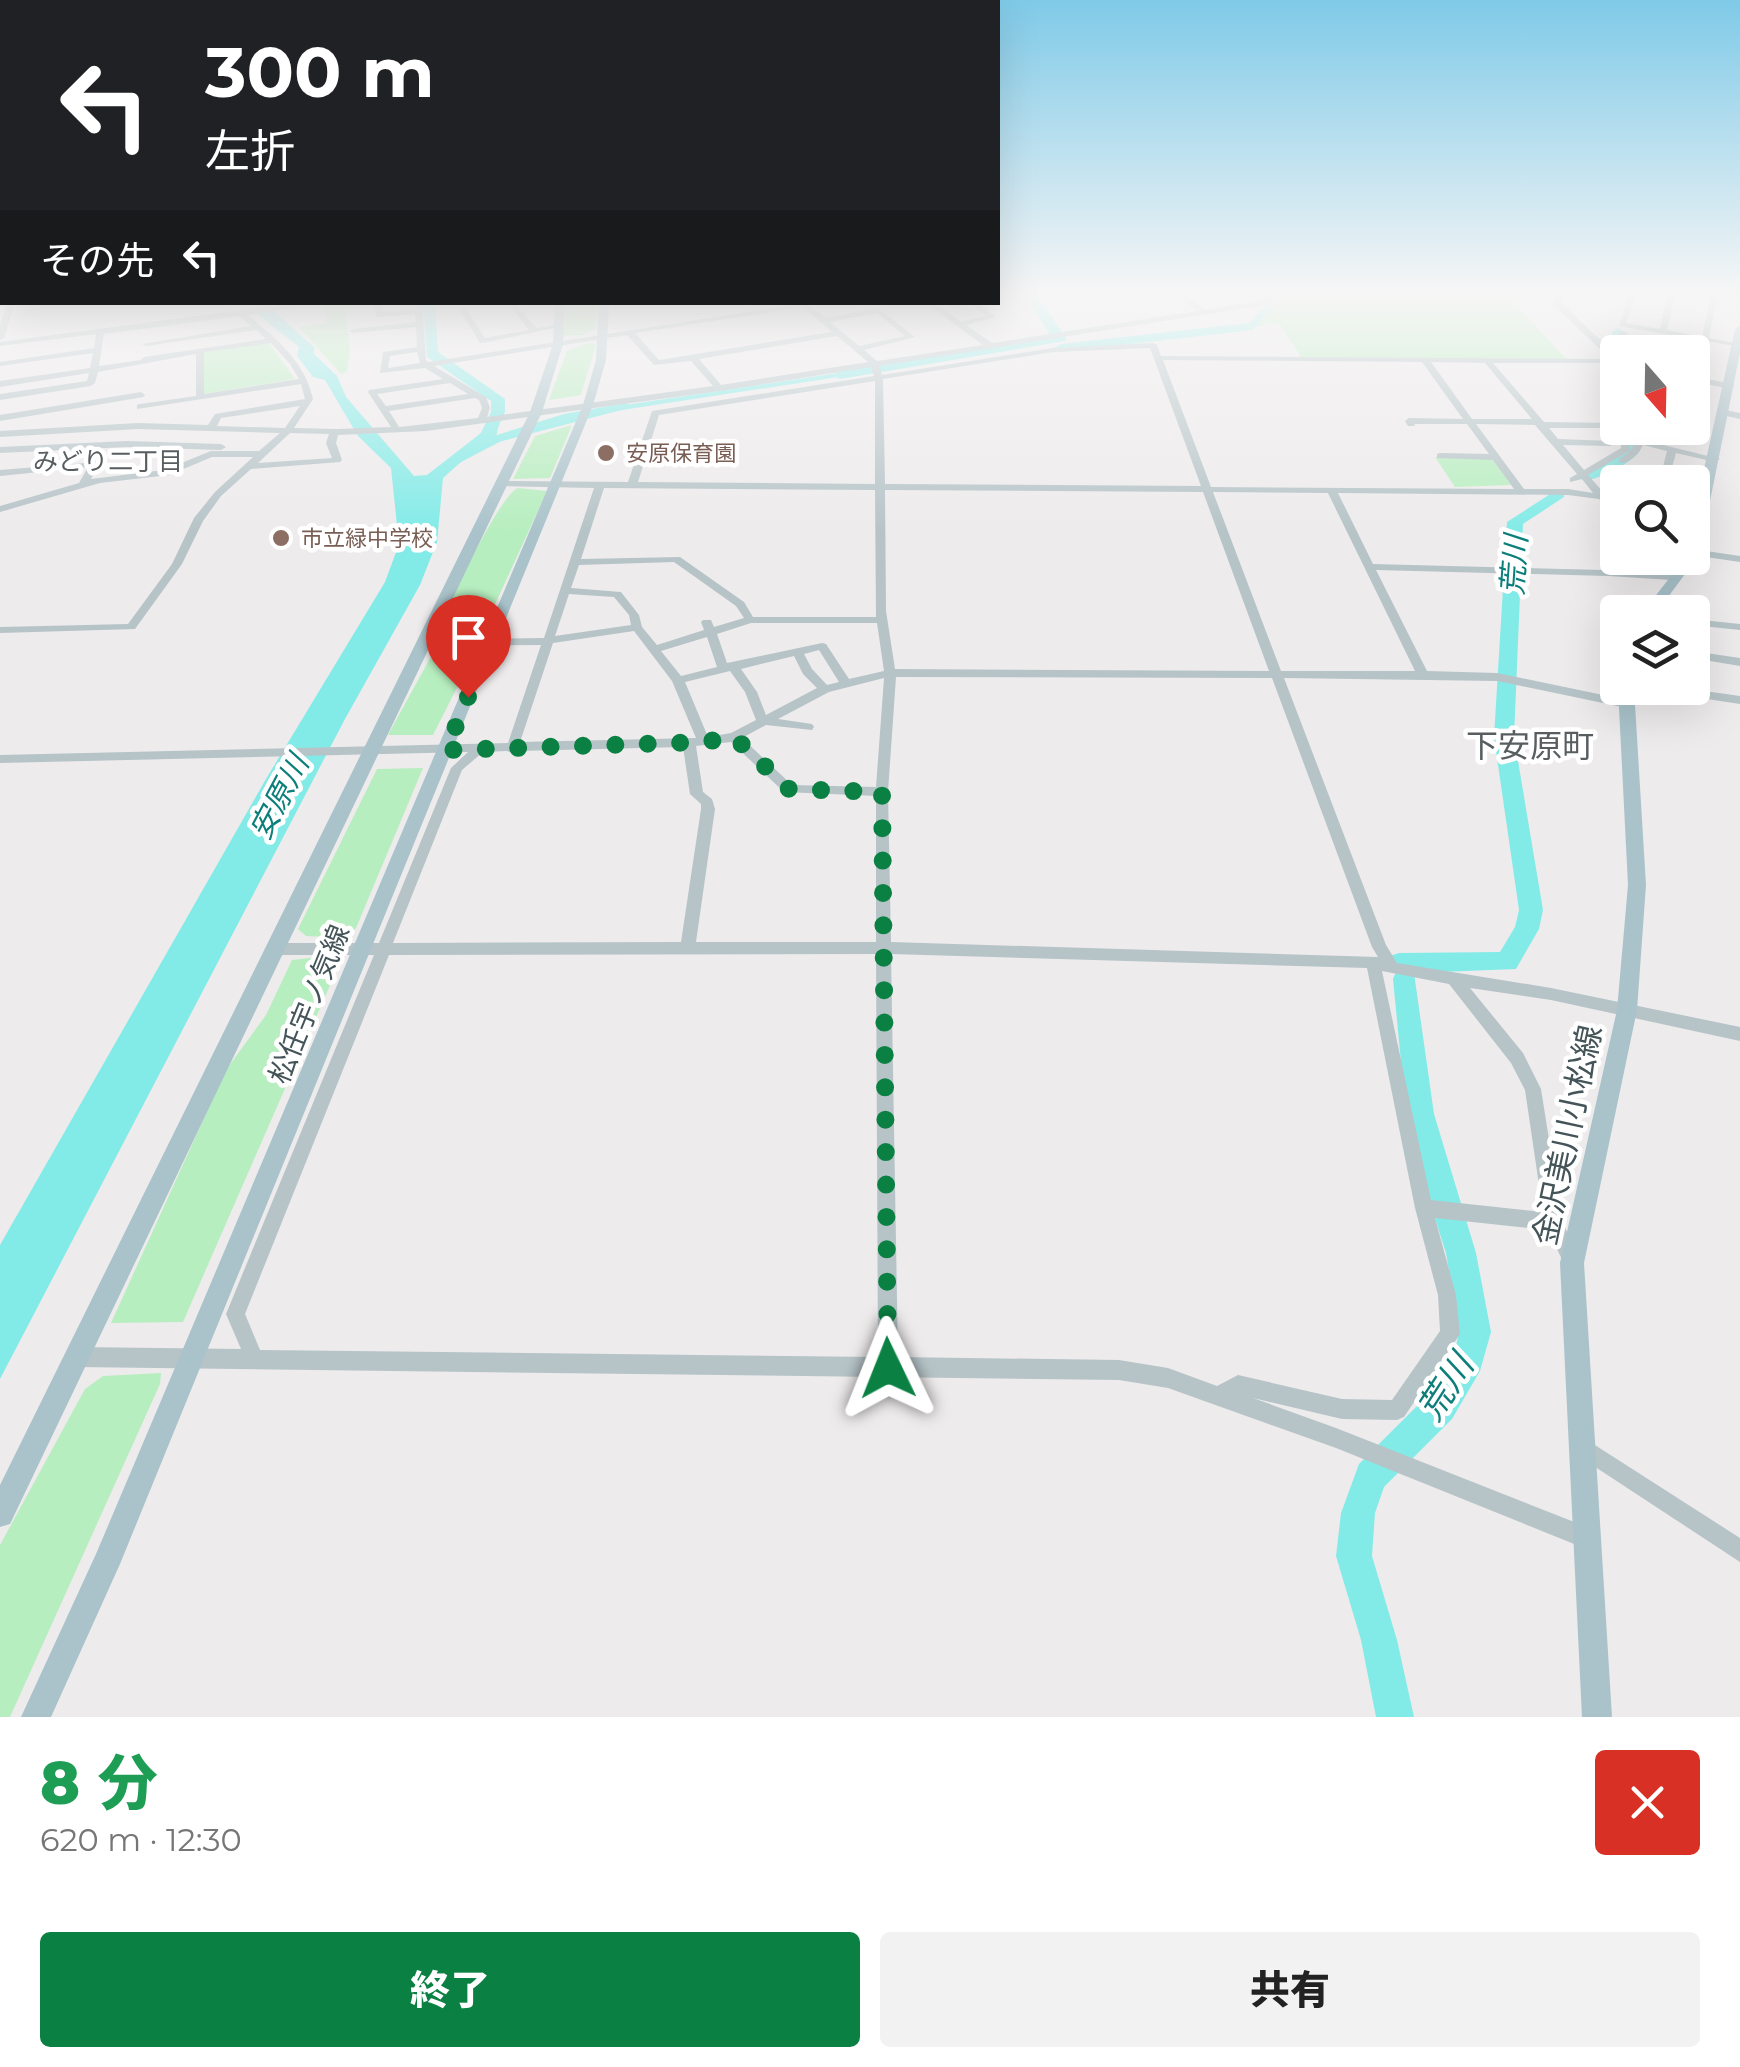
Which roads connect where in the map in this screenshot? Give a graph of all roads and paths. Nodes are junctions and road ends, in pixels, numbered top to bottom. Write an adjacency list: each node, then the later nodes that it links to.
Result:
1 (80, 372): 20 (street)
2 (94, 372): 23 (street)
3 (143, 372): 24 (street)
4 (200, 372): 27 (street)
5 (298, 372): 18 (street)
6 (440, 372): 17 (street)
7 (549, 372): 39 (main road, 松任宇ノ気線)
8 (594, 372): 32 (main road, 松任宇ノ気線)
9 (705, 372): 22 (street)
10 (858, 372): 22 (street)
11 (866, 372): 33 (street)
12 (877, 372): 71 (street)
13 (1163, 372): 72 (street)
14 (1434, 372): 40 (street)
15 (1497, 372): 41 (street)
16 (1732, 372): 21 (main road)
17 (451, 380): 25 (street); 30 (street)
18 (305, 381): 27 (street); 28 (street)
19 (1710, 382): 21 (street)
20 (0, 384)
21 (1730, 386): 34 (main road)
22 (719, 388): 32 (street)
23 (54, 389): 26 (street); 31 (street)
24 (141, 395): 29 (street); 31 (street)
25 (478, 396): 30 (street); 38 (street)
26 (0, 397)
27 (200, 398): 29 (street)
28 (307, 402): 44 (street); 46 (street)
29 (140, 407): 42 (street)
30 (384, 409): 47 (street)
31 (51, 410): 37 (street); 45 (street)
32 (585, 412): 39 (street); 68 (main road, 松任宇ノ気線)
33 (655, 412): 35 (street); 70 (street)
34 (1725, 413): 36 (street); 60 (main road)
35 (636, 416)
36 (1740, 416)
37 (0, 418)
38 (485, 420): 39 (street); 47 (street)
39 (532, 422): 67 (main road, 松任宇ノ気線)
40 (1471, 423): 40 (street); 41 (street); 59 (street)
41 (1538, 424): 43 (street); 51 (street)
42 (138, 426): 44 (street); 45 (street)
43 (1600, 426)
44 (211, 428): 46 (street)
45 (47, 430): 49 (street)
46 (288, 430): 48 (street); 57 (street)
47 (397, 430): 48 (street)
48 (334, 432): 62 (street)
49 (15, 433): 50 (street); 56 (street)
50 (0, 434)
51 (1553, 442): 52 (street); 65 (street)
52 (1600, 443)
53 (1635, 445): 65 (street)
54 (1659, 445): 55 (street)
55 (1672, 449): 60 (street); 61 (street)
56 (1, 450): 57 (street); 63 (street)
57 (265, 453): 62 (street); 66 (street)
58 (1440, 456): 59 (street)
59 (1496, 457): 74 (street)
60 (1715, 459): 64 (main road)
61 (1668, 465)
62 (251, 466): 94 (street)
63 (1, 475): 66 (street)
64 (1710, 476)
65 (1584, 478): 75 (street); 76 (street); 77 (street)
66 (84, 483): 78 (street)
67 (502, 484): 68 (street); 100 (main road, 松任宇ノ気線)
68 (555, 485): 69 (street); 101 (main road, 松任宇ノ気線)
69 (600, 485): 70 (street); 81 (street)
70 (632, 486): 71 (street)
71 (879, 488): 72 (street); 92 (street)
72 (1207, 489): 73 (street); 108 (street)
73 (1331, 489): 74 (street); 82 (street)
74 (1521, 491): 75 (street)
75 (1553, 492): 76 (street)
76 (1570, 492): 77 (street)
77 (1600, 496)
78 (0, 509)
79 (1710, 556): 80 (street)
80 (1740, 559)
81 (574, 562): 88 (street); 90 (street)
82 (1372, 567): 83 (street); 110 (street)
83 (1600, 573)
84 (1628, 575): 87 (street)
85 (1665, 575): 87 (street)
86 (1673, 575): 87 (main road)
87 (1669, 579): 89 (main road)
88 (564, 591): 95 (street); 99 (street)
89 (1660, 595)
90 (750, 620): 91 (street); 97 (street)
91 (814, 620): 92 (street); 102 (street)
92 (883, 620): 109 (street)
93 (1710, 624): 96 (street)
94 (131, 627): 98 (street)
95 (637, 627): 99 (street); 103 (street)
96 (1740, 627)
97 (709, 628): 103 (street); 107 (street)
98 (0, 630)
99 (546, 641): 101 (street); 122 (street)
100 (424, 643): 101 (street); 125 (main road, 松任宇ノ気線)
101 (489, 643): 123 (main road, 松任宇ノ気線)
102 (814, 648): 104 (street); 112 (street)
103 (654, 649): 111 (street)
104 (797, 652): 107 (street); 113 (street)
105 (1710, 657): 106 (street)
106 (1740, 662)
107 (728, 666): 111 (street); 118 (street)
108 (1276, 671): 109 (street); 110 (street); 134 (street)
109 (890, 673): 112 (street); 127 (street)
110 (1423, 674): 114 (street)
111 (678, 680): 121 (street)
112 (846, 683): 113 (street)
113 (826, 689): 118 (street)
114 (1600, 692)
115 (1710, 695): 116 (street)
116 (1740, 700)
117 (1627, 705): 136 (main road, 金沢美川小松線)
118 (763, 721): 119 (street); 120 (street)
119 (808, 726)
120 (734, 737): 121 (street); 127 (street)
121 (696, 743): 122 (street); 130 (street)
122 (512, 749): 124 (street)
123 (446, 750): 124 (street); 125 (street); 128 (main road, 松任宇ノ気線)
124 (478, 750): 129 (street)
125 (362, 753): 126 (street); 132 (main road, 松任宇ノ気線)
126 (0, 759)
127 (882, 792): 131 (street)
128 (361, 948): 129 (street); 132 (street); 142 (main road, 松任宇ノ気線)
129 (385, 948): 130 (street); 143 (street)
130 (688, 948): 131 (street)
131 (882, 948): 133 (street); 144 (street)
132 (275, 949): 141 (main road, 松任宇ノ気線)
133 (1374, 962): 134 (street); 138 (street)
134 (1392, 968): 135 (street)
135 (1454, 979): 136 (street); 139 (street)
136 (1626, 1010): 137 (street); 140 (main road, 金沢美川小松線)
137 (1740, 1034)
138 (1425, 1208): 139 (street); 145 (street)
139 (1553, 1222): 140 (street)
140 (1572, 1263): 147 (main road, 金沢美川小松線)
141 (77, 1357): 142 (street); 149 (main road, 松任宇ノ気線)
142 (193, 1357): 143 (street); 152 (main road, 松任宇ノ気線)
143 (254, 1358): 144 (street)
144 (888, 1368): 145 (street)
145 (1218, 1396): 146 (street)
146 (1336, 1438): 148 (street)
147 (1583, 1448): 150 (main road, 金沢美川小松線); 151 (street)
148 (1431, 1478): 150 (street)
149 (0, 1514)
150 (1584, 1537): 153 (main road, 金沢美川小松線)
151 (1740, 1552)
152 (36, 1717)
153 (1597, 1717)

